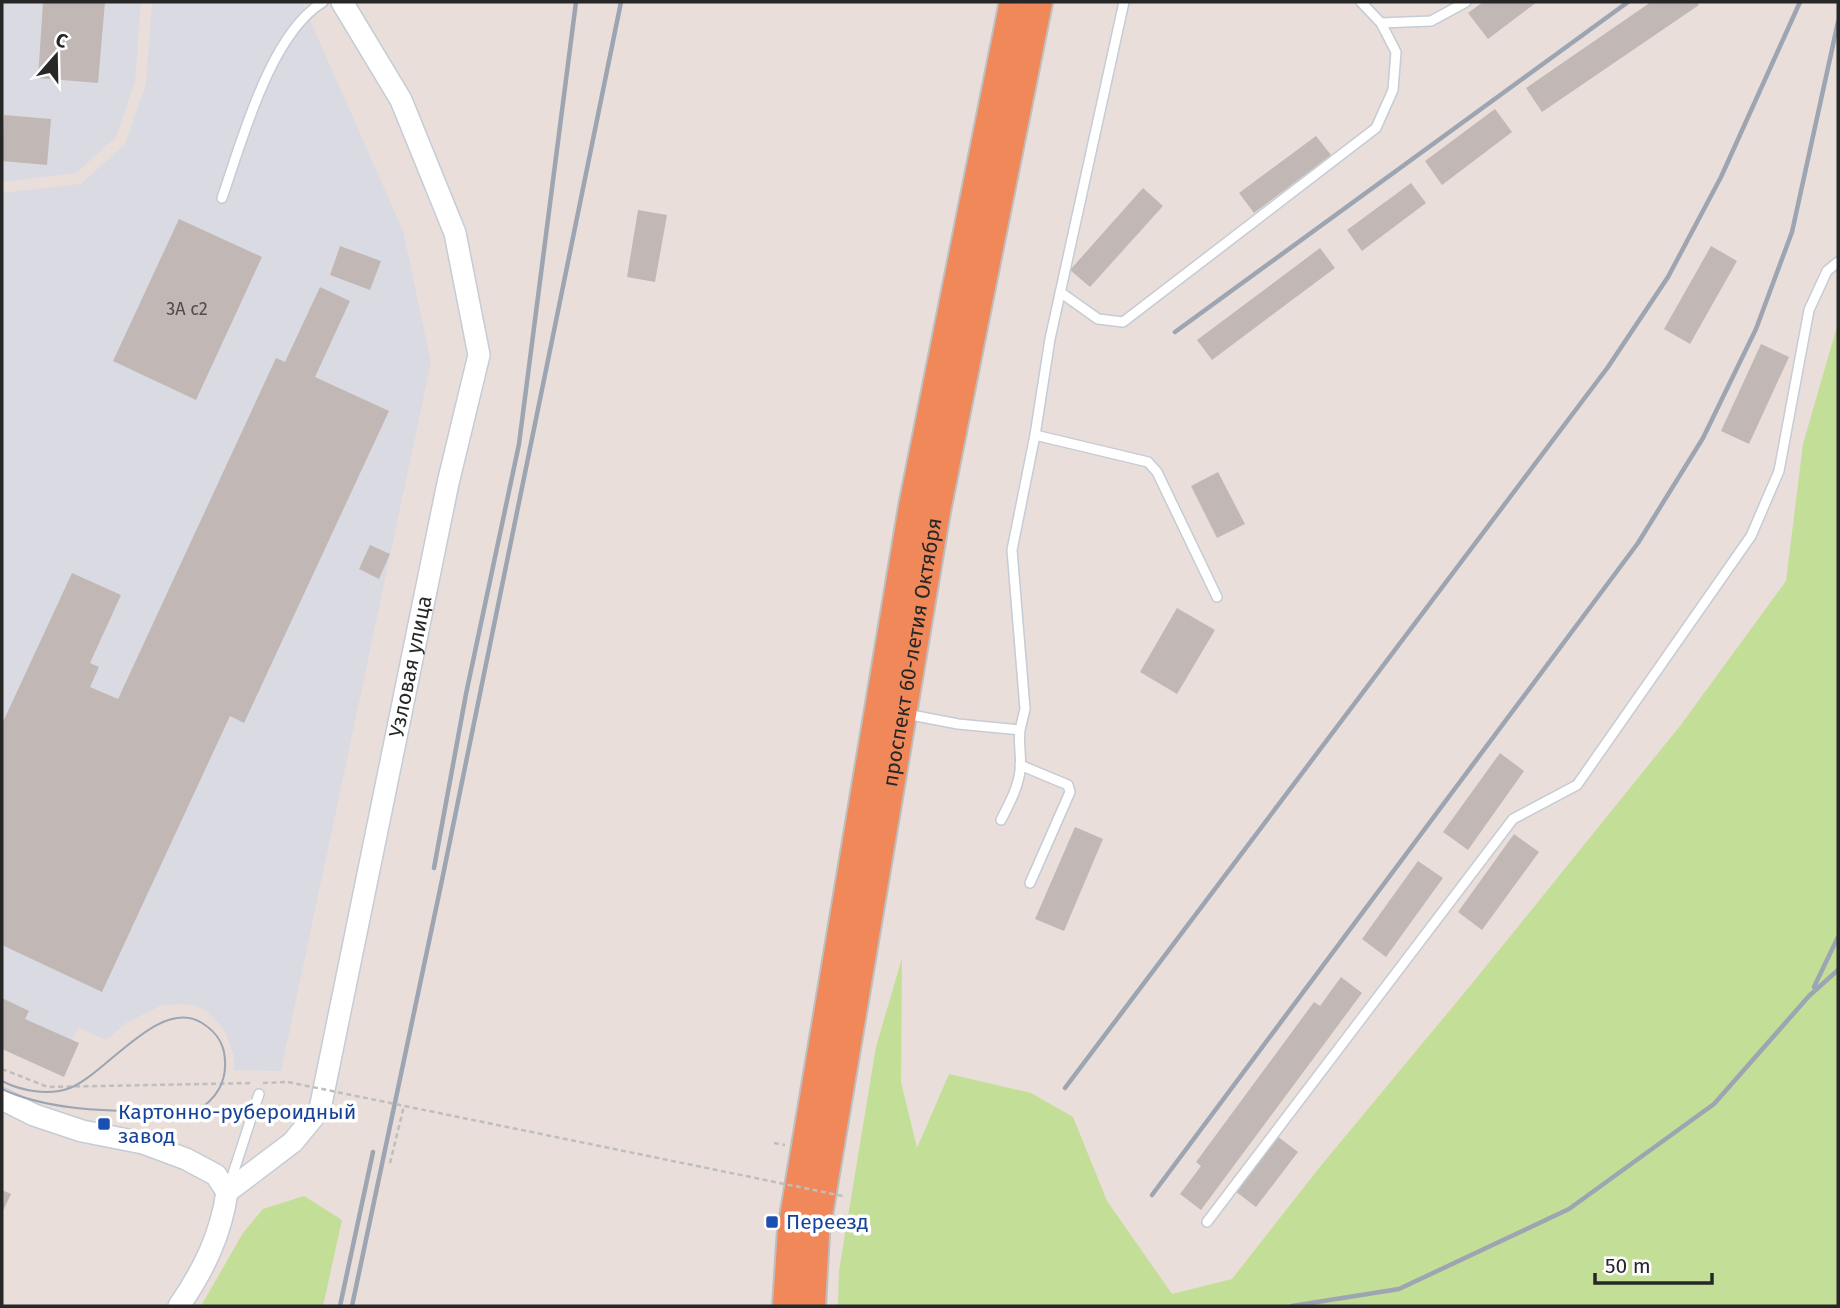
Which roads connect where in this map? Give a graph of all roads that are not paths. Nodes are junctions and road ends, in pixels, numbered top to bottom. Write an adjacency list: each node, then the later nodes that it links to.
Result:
1 (323, 2): 9 (lane)
2 (342, 2): 21 (street, Узловая улица)
3 (1014, 2): 14 (highway, проспект 60-летия Октября)
4 (1038, 2): 14 (highway, проспект 60-летия Октября)
5 (1124, 2): 11 (lane)
6 (1361, 2): 8 (lane)
7 (1466, 2): 8 (lane)
8 (1381, 23): 11 (lane)
9 (222, 198)
10 (1838, 262): 22 (lane)
11 (1060, 292): 12 (lane)
12 (1035, 435): 13 (lane); 15 (lane)
13 (1217, 597)
14 (891, 711): 15 (lane); 24 (highway, проспект 60-летия Октября); 25 (highway, проспект 60-летия Октября)
15 (1020, 730): 16 (lane)
16 (1020, 765): 17 (lane); 18 (lane)
17 (1001, 820)
18 (1030, 883)
19 (259, 1094): 21 (lane)
20 (2, 1099): 21 (street)
21 (227, 1192): 23 (street)
22 (1207, 1222)
23 (179, 1306)
24 (787, 1306)
25 (811, 1306)

